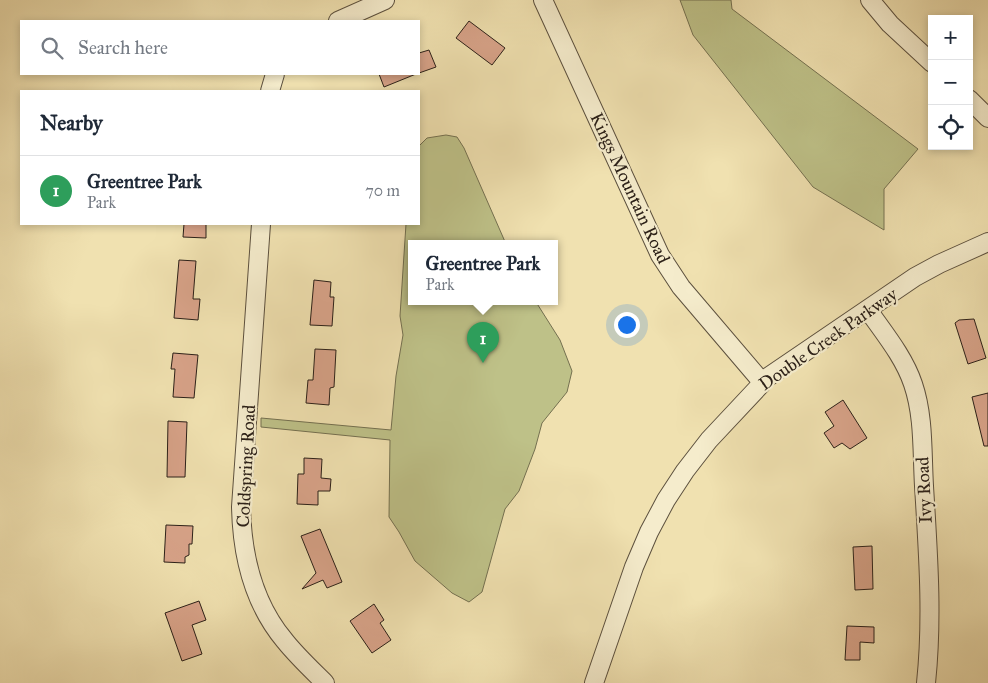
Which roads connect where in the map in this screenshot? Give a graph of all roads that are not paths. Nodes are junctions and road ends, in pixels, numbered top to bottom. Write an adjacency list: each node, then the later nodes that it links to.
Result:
1 (385, 0): 4 (street)
2 (543, 0): 13 (street, Kings Mountain Road)
3 (870, 0): 5 (street)
4 (340, 20)
5 (928, 60)
6 (275, 75): 7 (street)
7 (270, 90)
8 (973, 103): 9 (street)
9 (988, 118)
10 (261, 225): 14 (street, Coldspring Road)
11 (988, 242): 12 (street, Double Creek Parkway)
12 (868, 310): 13 (street, Double Creek Parkway); 16 (street, Ivy Road)
13 (762, 382): 15 (street, Double Creek Parkway)
14 (325, 683)
15 (594, 683)
16 (926, 683)

